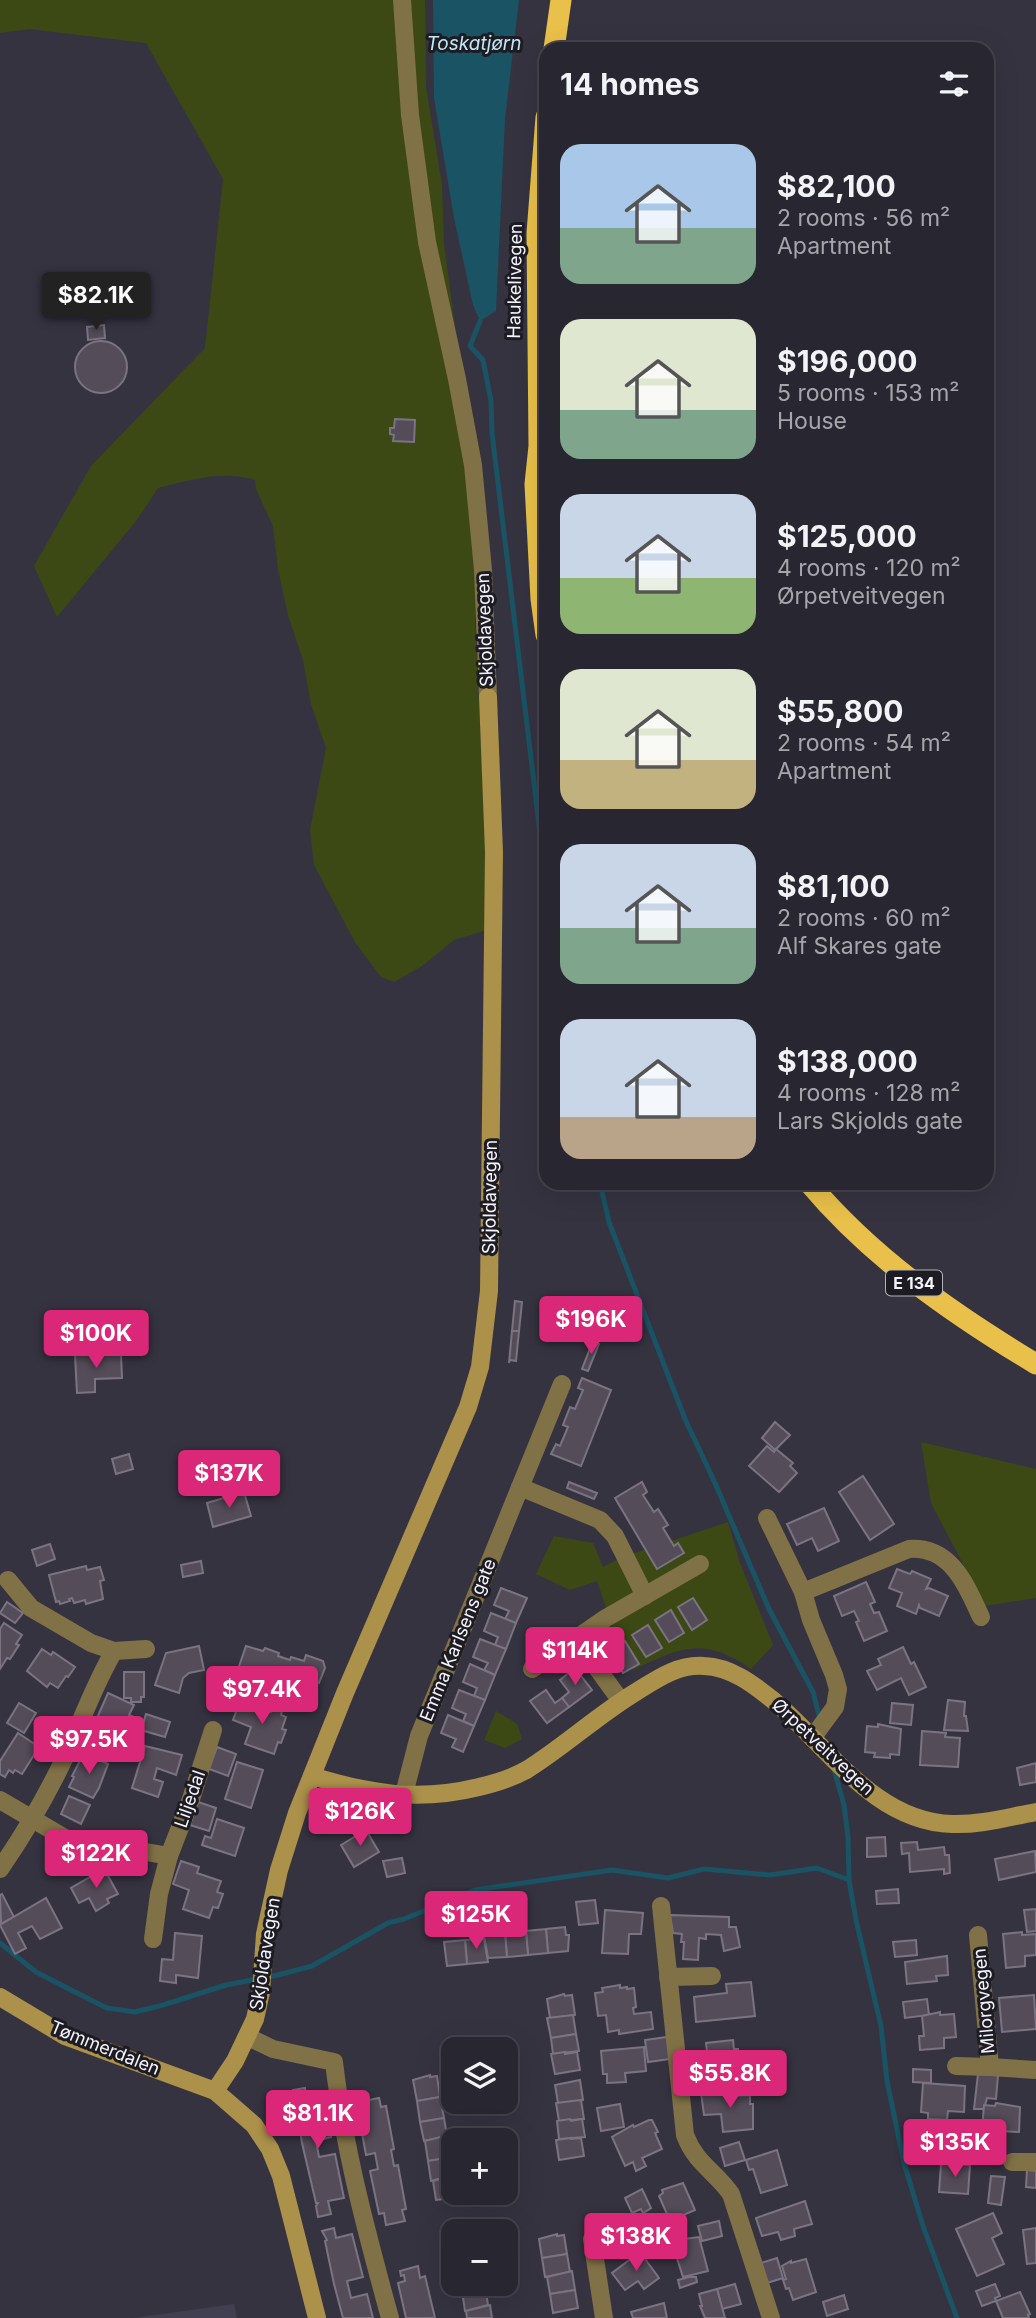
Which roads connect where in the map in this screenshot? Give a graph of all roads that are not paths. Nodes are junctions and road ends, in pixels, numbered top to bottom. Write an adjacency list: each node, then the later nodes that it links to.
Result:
1 (402, 0): 24 (street, Skjoldavegen)
2 (561, 0): 3 (highway)
3 (555, 42)
4 (539, 207): 5 (highway, Haukelivegen)
5 (539, 446): 6 (highway, Haukelivegen)
6 (539, 561)
7 (814, 1190): 8 (highway, E 134)
8 (1036, 1364)
9 (562, 1384): 10 (street, Emma Karlsens gate)
10 (520, 1487): 15 (street); 25 (street, Emma Karlsens gate)
11 (767, 1517): 14 (street)
12 (700, 1564): 15 (street)
13 (8, 1580): 19 (street)
14 (803, 1592): 16 (street); 23 (street)
15 (645, 1596): 17 (street)
16 (981, 1618)
17 (577, 1638): 20 (street); 21 (street)
18 (146, 1649): 19 (street)
19 (114, 1651): 28 (street)
20 (532, 1669)
21 (621, 1702): 23 (street, Ørpetveitvegen); 25 (street, Ørpetveitvegen)
22 (213, 1730): 29 (street, Liljedal)
23 (813, 1737): 27 (street, Ørpetveitvegen)
24 (312, 1776): 25 (street, Ørpetveitvegen); 37 (street, Skjoldavegen)
25 (404, 1794)
26 (0, 1800): 28 (street)
27 (1036, 1812)
28 (33, 1819): 29 (street); 30 (street)
29 (169, 1856): 33 (street, Liljedal)
30 (0, 1869)
31 (661, 1906): 35 (street)
32 (978, 1935): 39 (street, Milorgvegen)
33 (153, 1939)
34 (712, 1976): 35 (street)
35 (668, 1977): 48 (street)
36 (0, 1997): 41 (street, Tømmerdalen)
37 (248, 2038): 41 (street, Skjoldavegen); 46 (street)
38 (956, 2066): 39 (street, Milorgvegen)
39 (990, 2067): 40 (street, Milorgvegen)
40 (1036, 2070)
41 (215, 2091): 45 (street)
42 (1012, 2162): 43 (street)
43 (1036, 2162)
44 (592, 2239): 47 (street)
45 (317, 2318)
46 (390, 2318)
47 (604, 2318)
48 (771, 2318)

